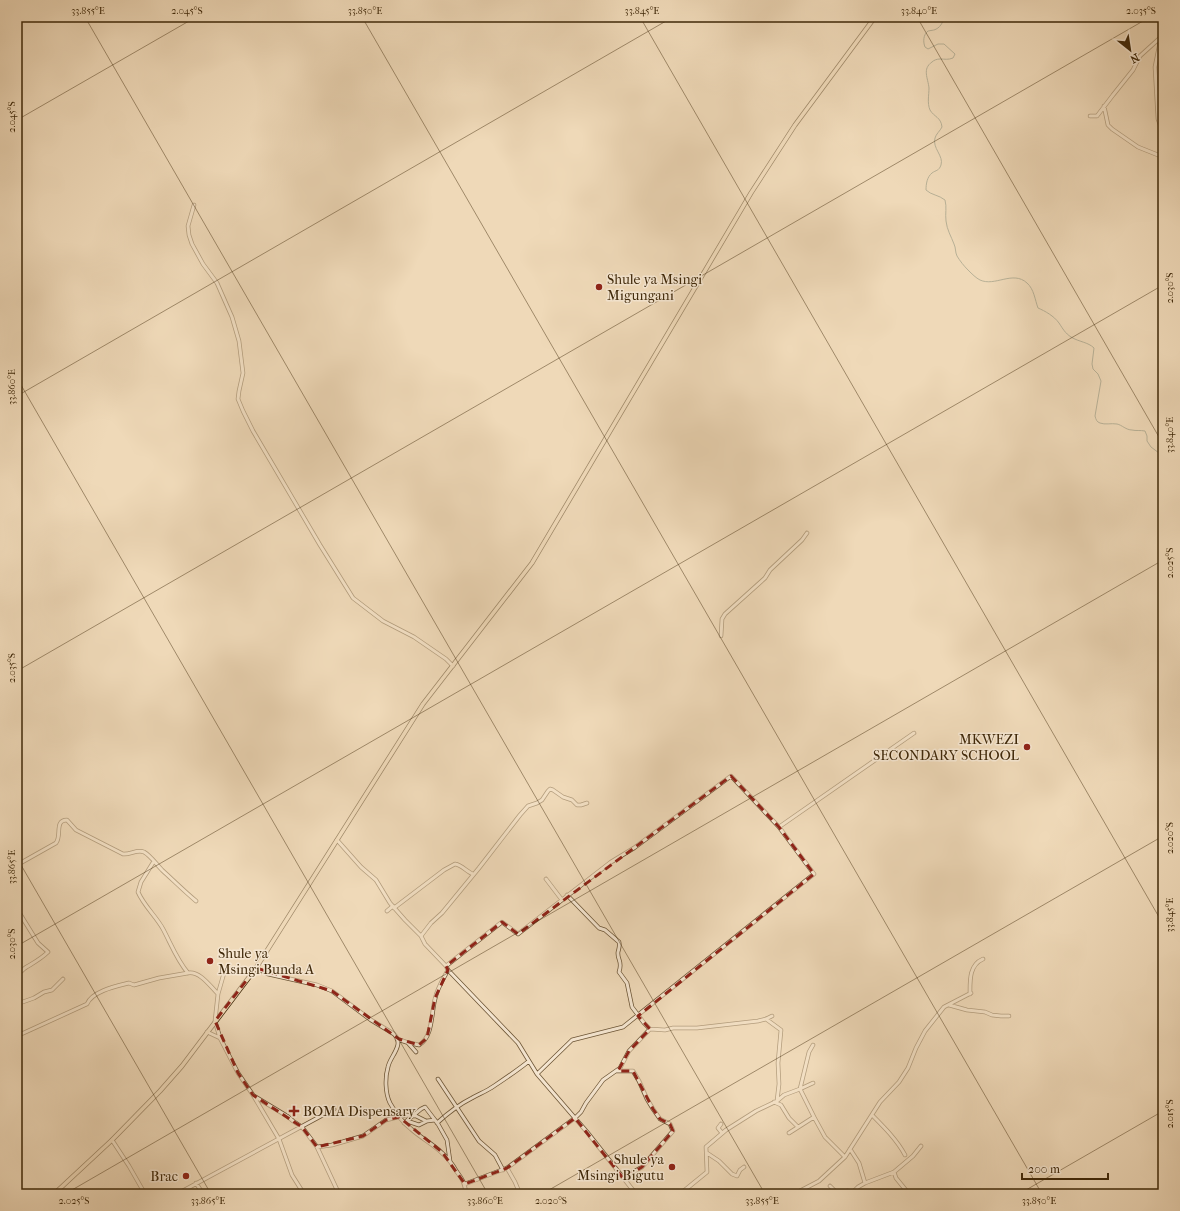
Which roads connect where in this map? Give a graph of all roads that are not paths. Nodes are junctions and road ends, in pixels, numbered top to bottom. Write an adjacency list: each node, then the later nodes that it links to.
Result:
1 (875, 17): 11 (main road)
2 (1163, 17): 3 (street)
3 (1161, 37): 4 (street); 6 (street)
4 (1104, 106): 5 (street); 7 (street)
5 (1090, 116)
6 (1163, 133)
7 (1163, 157)
8 (194, 205): 11 (street)
9 (807, 533): 10 (street)
10 (721, 636)
11 (453, 666): 15 (main road)
12 (914, 733): 14 (street)
13 (587, 803): 18 (street)
14 (779, 827): 20 (street); 38 (street)
15 (337, 840): 23 (street); 29 (main road)
16 (154, 861): 17 (street); 22 (street); 32 (street)
17 (17, 865)
18 (473, 874): 23 (street); 26 (street)
19 (546, 880): 21 (street)
20 (567, 895): 21 (street); 38 (street)
21 (562, 900): 28 (street)
22 (196, 901)
23 (393, 907): 25 (street); 26 (street)
24 (17, 909): 33 (street)
25 (387, 911)
26 (422, 936): 28 (street)
27 (983, 959): 37 (street)
28 (446, 966): 30 (street)
29 (256, 968): 42 (main road); 47 (street)
30 (448, 970): 48 (street); 51 (street)
31 (224, 972): 35 (street)
32 (188, 973): 35 (street); 45 (street)
33 (17, 974)
34 (63, 979): 36 (street)
35 (218, 994): 42 (street)
36 (17, 1004)
37 (949, 1005): 40 (street); 61 (street)
38 (638, 1016): 43 (street); 53 (street)
39 (772, 1016): 41 (street)
40 (1009, 1016)
41 (766, 1019): 43 (street); 58 (street)
42 (215, 1021): 44 (main road); 46 (street)
43 (650, 1028): 52 (street)
44 (207, 1032): 46 (street); 75 (main road)
45 (17, 1036)
46 (220, 1038): 57 (street)
47 (397, 1039): 48 (street); 63 (street)
48 (408, 1043): 50 (street)
49 (813, 1046): 56 (street)
50 (416, 1052)
51 (529, 1061): 53 (street); 59 (street)
52 (615, 1071): 65 (street); 87 (street)
53 (537, 1074): 65 (street)
54 (438, 1079): 59 (street)
55 (813, 1083): 56 (street)
56 (800, 1089): 58 (street); 64 (street)
57 (253, 1095): 71 (street); 74 (street)
58 (776, 1101): 70 (street); 72 (street)
59 (456, 1108): 67 (street); 85 (street)
60 (334, 1109): 71 (street)
61 (872, 1115): 78 (street); 80 (street)
62 (413, 1116): 63 (street); 66 (street); 67 (street); 68 (street)
63 (400, 1117): 68 (street); 77 (street)
64 (814, 1117): 70 (street); 81 (street)
65 (575, 1118): 84 (street); 87 (street)
66 (426, 1121): 67 (street); 68 (street)
67 (436, 1121): 82 (street)
68 (406, 1122): 82 (street)
69 (721, 1124): 72 (street)
70 (798, 1126): 73 (street)
71 (302, 1127): 74 (street); 77 (street)
72 (722, 1133): 79 (street)
73 (789, 1133)
74 (279, 1139): 88 (street); 97 (street)
75 (112, 1140): 93 (main road); 94 (street)
76 (921, 1146): 86 (street)
77 (316, 1147): 98 (street)
78 (850, 1149): 81 (street); 89 (street)
79 (707, 1153): 83 (street); 102 (street)
80 (905, 1155)
81 (845, 1157): 103 (street)
82 (450, 1161): 90 (street)
83 (744, 1167)
84 (508, 1168): 85 (street); 100 (street)
85 (503, 1170): 90 (street)
86 (894, 1172): 89 (street); 105 (street)
87 (624, 1178): 101 (street)
88 (196, 1183): 95 (street); 96 (street)
89 (865, 1183): 104 (street)
90 (465, 1184): 99 (street)
91 (830, 1186): 104 (street)
92 (1163, 1191): 106 (street)
93 (54, 1194)
94 (145, 1194)
95 (178, 1194)
96 (203, 1194)
97 (304, 1194)
98 (339, 1194)
99 (466, 1194)
100 (520, 1194)
101 (636, 1194)
102 (680, 1194)
103 (794, 1194)
104 (838, 1194)
105 (909, 1194)
106 (1117, 1194)

